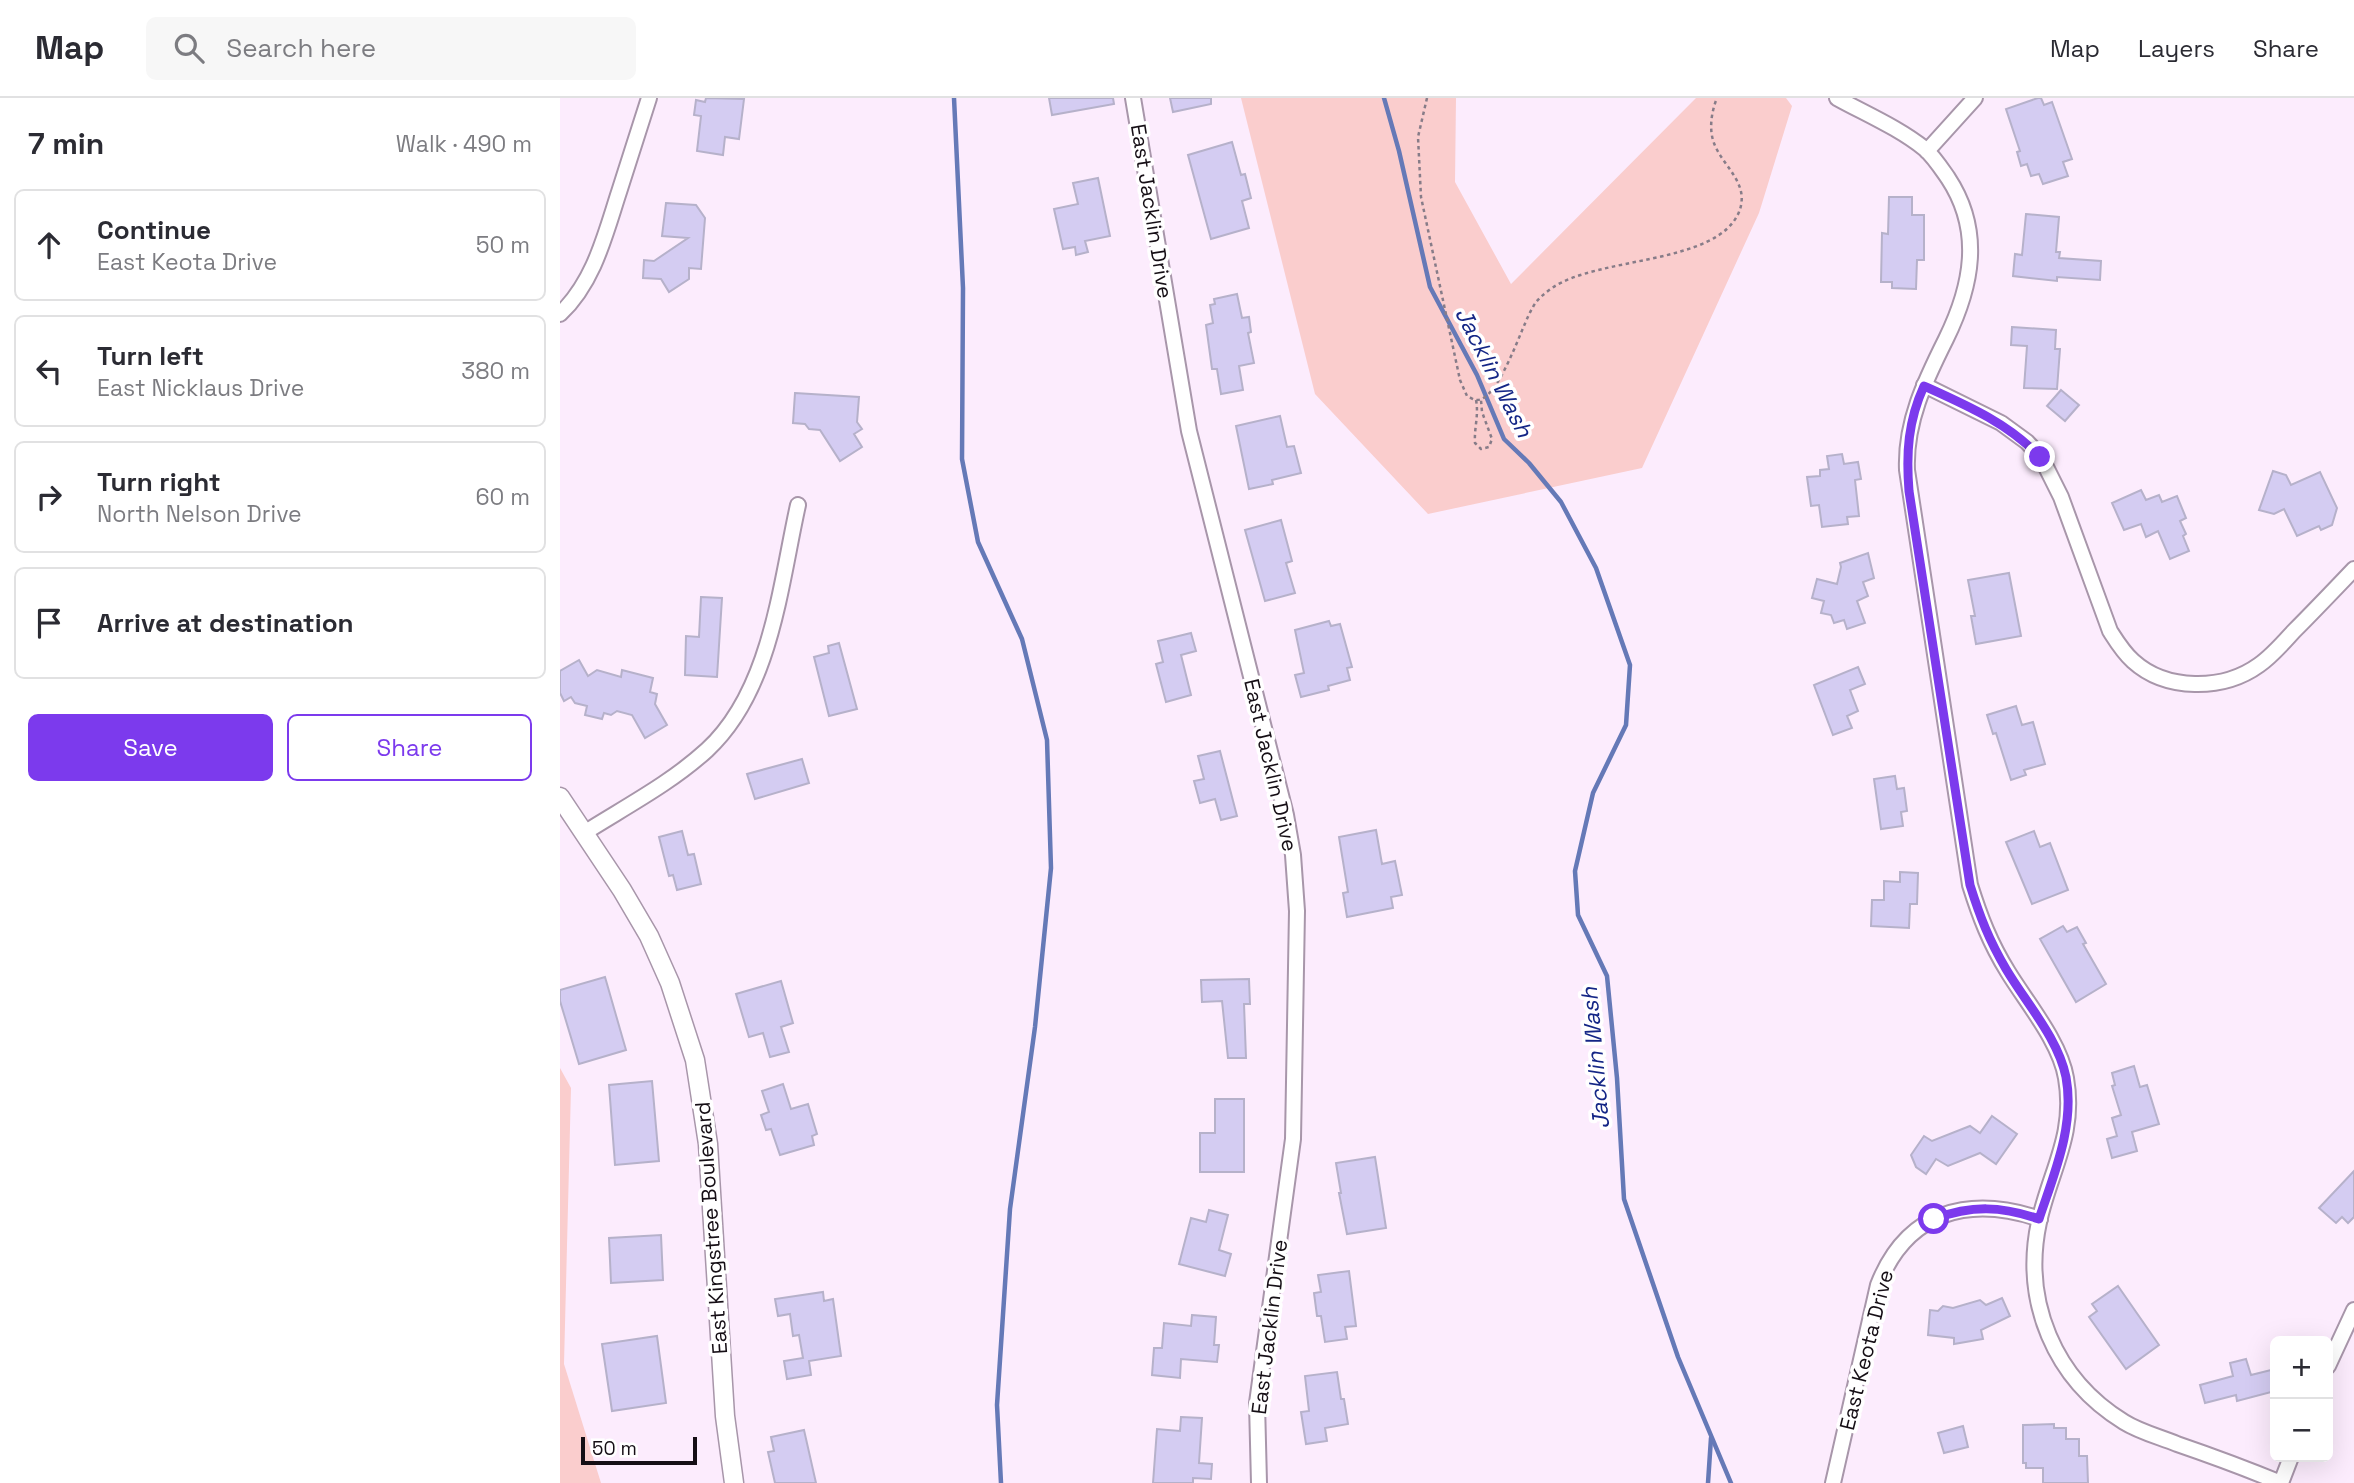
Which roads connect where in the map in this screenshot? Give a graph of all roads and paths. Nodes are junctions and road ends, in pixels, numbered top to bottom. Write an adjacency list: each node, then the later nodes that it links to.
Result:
1 (649, 98): 8 (street)
2 (1133, 98): 20 (street, East Jacklin Drive)
3 (1427, 98): 10 (path)
4 (1717, 98): 10 (path)
5 (1837, 98): 7 (street)
6 (1975, 98): 7 (street)
7 (1927, 151): 9 (street)
8 (560, 314)
9 (1924, 386): 12 (street); 15 (street)
10 (1479, 400): 10 (path)
11 (798, 505): 14 (street)
12 (2354, 569)
13 (560, 797): 14 (street, East Kingstree Boulevard)
14 (584, 833): 19 (street, East Kingstree Boulevard)
15 (2039, 1219): 21 (street, East Keota Drive); 22 (street)
16 (2354, 1310): 17 (street)
17 (2333, 1355)
18 (2289, 1462): 22 (street)
19 (734, 1483)
20 (1258, 1483)
21 (1833, 1483)
22 (2281, 1483)

